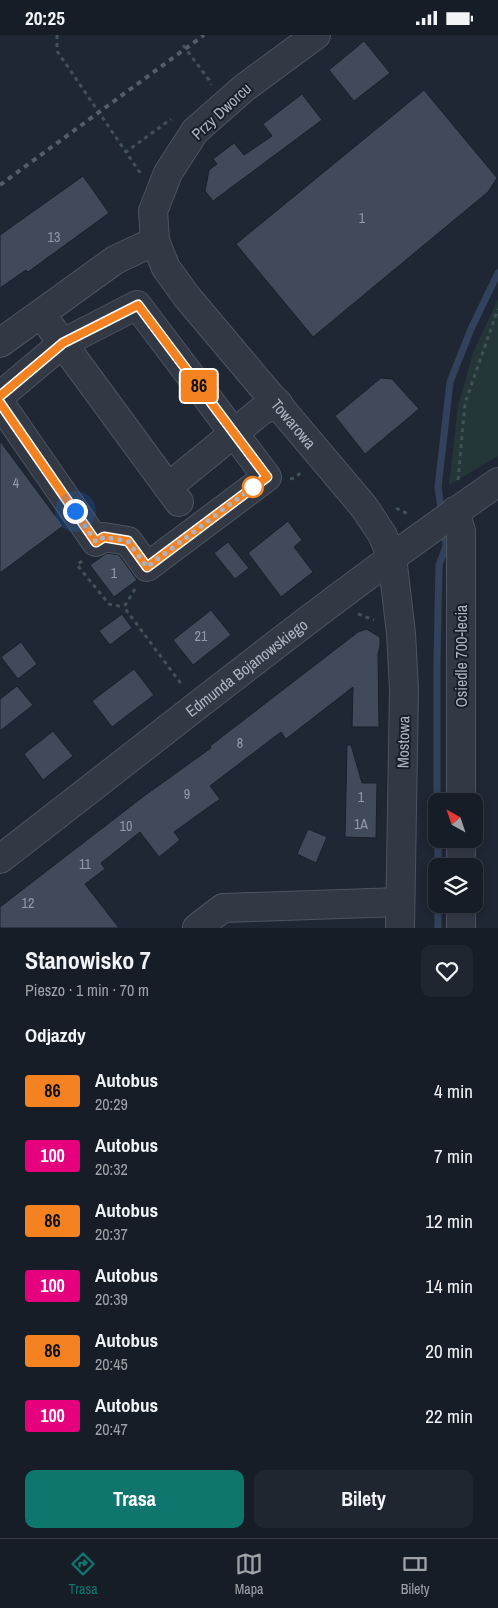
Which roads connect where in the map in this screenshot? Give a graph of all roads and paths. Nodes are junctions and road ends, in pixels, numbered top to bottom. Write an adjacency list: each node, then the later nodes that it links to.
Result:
1 (57, 35): 6 (path)
2 (316, 35): 4 (street, Przy Dworcu)
3 (183, 45): 4 (path)
4 (225, 104): 8 (street, Przy Dworcu)
5 (173, 118): 6 (path)
6 (126, 152): 7 (path)
7 (144, 178)
8 (155, 241): 9 (street, Przy Dworcu); 11 (street)
9 (187, 297): 16 (street, Towarowa)
10 (498, 309): 19 (path)
11 (41, 314): 12 (street); 13 (street)
12 (0, 343)
13 (63, 343): 14 (street); 17 (street); 17 (street)
14 (0, 396)
15 (0, 403): 17 (street)
16 (278, 403): 17 (street); 20 (street, Towarowa)
17 (234, 433)
18 (498, 482): 19 (street, Edmunda Bojanowskiego)
19 (456, 498): 20 (street, Edmunda Bojanowskiego); 23 (street, Osiedle 700-lecia)
20 (392, 557): 24 (street, Edmunda Bojanowskiego); 26 (street, Mostowa)
21 (85, 559): 22 (path)
22 (124, 607)
23 (461, 793)
24 (0, 859)
25 (461, 913): 28 (street)
26 (400, 915): 27 (street)
27 (197, 928)
28 (461, 928)

